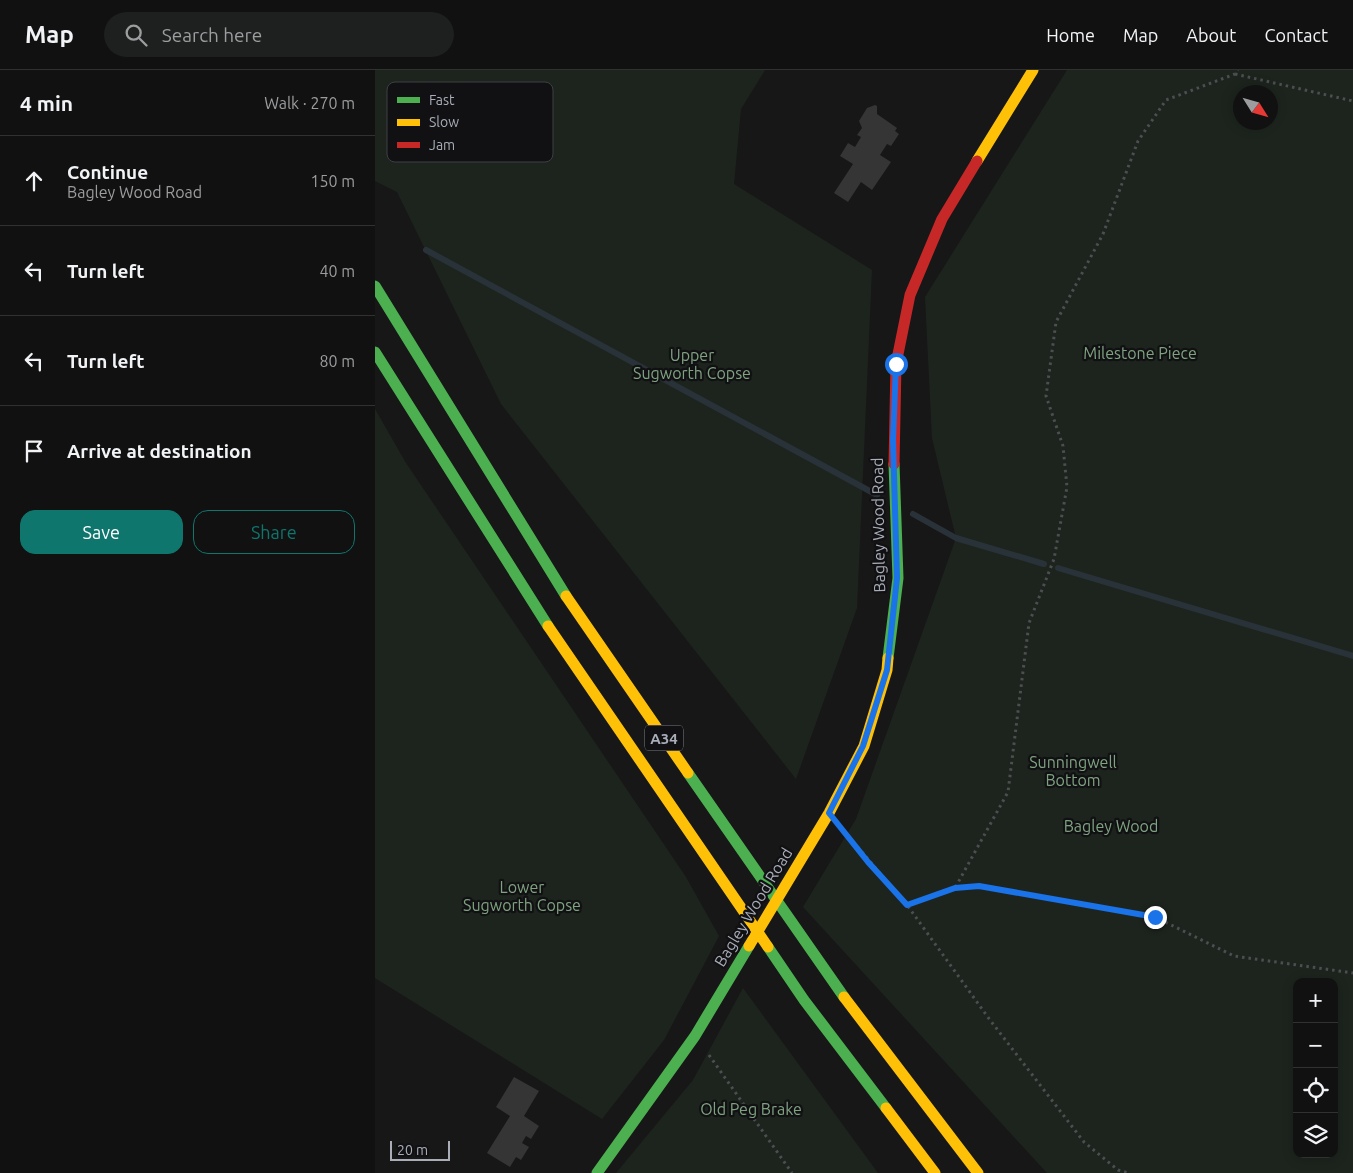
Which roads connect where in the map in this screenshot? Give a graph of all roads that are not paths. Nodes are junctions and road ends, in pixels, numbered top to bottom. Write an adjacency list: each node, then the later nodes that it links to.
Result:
1 (1033, 70): 4 (main road, Bagley Wood Road)
2 (375, 286): 6 (main road, A34)
3 (375, 352): 5 (main road, A34)
4 (597, 1173)
5 (935, 1173)
6 (978, 1173)

